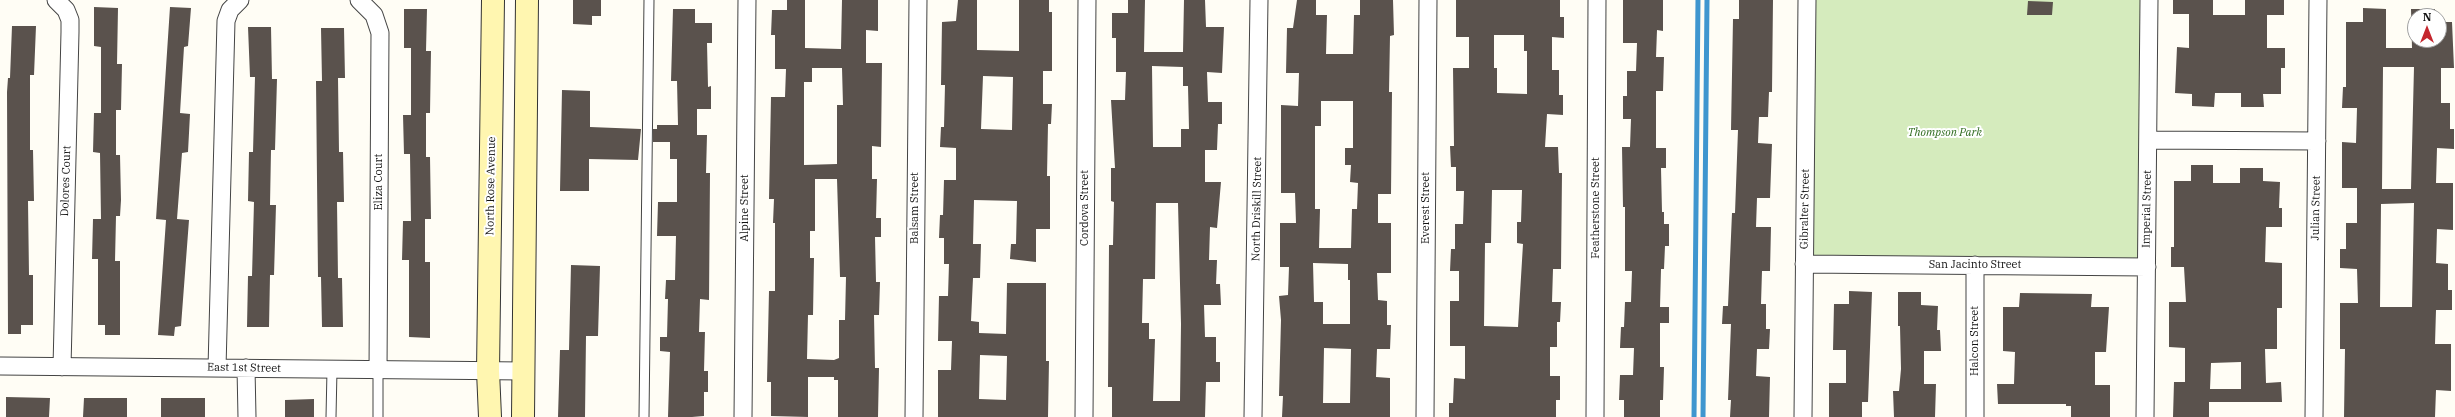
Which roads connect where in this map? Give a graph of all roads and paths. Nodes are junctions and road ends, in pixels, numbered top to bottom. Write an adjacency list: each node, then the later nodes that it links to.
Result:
1 (56, 0): 22 (street, Dolores Court)
2 (240, 0): 23 (street)
3 (359, 0): 26 (street, Eliza Court)
4 (493, 0): 27 (main road, North Rose Avenue)
5 (527, 0): 28 (main road)
6 (649, 0): 34 (lane)
7 (747, 0): 35 (street, Alpine Street)
8 (918, 0): 36 (street, Balsam Street)
9 (1087, 0): 37 (street, Cordova Street)
10 (1259, 0): 38 (street, North Driskill Street)
11 (1428, 0): 39 (street, Everest Street)
12 (1597, 0): 40 (street, Featherstone Street)
13 (1807, 0): 18 (street, Gibralter Street)
14 (2149, 0): 16 (street, Imperial Street)
15 (2318, 0): 17 (street, Julian Street)
16 (2148, 140): 17 (street); 20 (street, Imperial Street)
17 (2317, 141): 44 (street, Julian Street)
18 (1804, 264): 19 (street, San Jacinto Street); 41 (street, Gibralter Street)
19 (1975, 265): 20 (street, San Jacinto Street); 42 (street, Halcon Street)
20 (2146, 267): 43 (street, Imperial Street)
21 (0, 366): 22 (street, East 1st Street)
22 (62, 367): 23 (street, East 1st Street)
23 (218, 368): 24 (street, East 1st Street)
24 (246, 368): 25 (street, East 1st Street); 29 (street)
25 (332, 370): 26 (street, East 1st Street); 30 (lane)
26 (378, 371): 27 (street, East 1st Street); 31 (lane)
27 (488, 371): 28 (street, East 1st Street); 32 (main road, North Rose Avenue)
28 (524, 371): 33 (main road)
29 (247, 417)
30 (331, 417)
31 (378, 417)
32 (490, 417)
33 (523, 417)
34 (644, 417)
35 (743, 417)
36 (914, 417)
37 (1084, 417)
38 (1254, 417)
39 (1424, 417)
40 (1595, 417)
41 (1803, 417)
42 (1975, 417)
43 (2145, 417)
44 (2314, 417)

